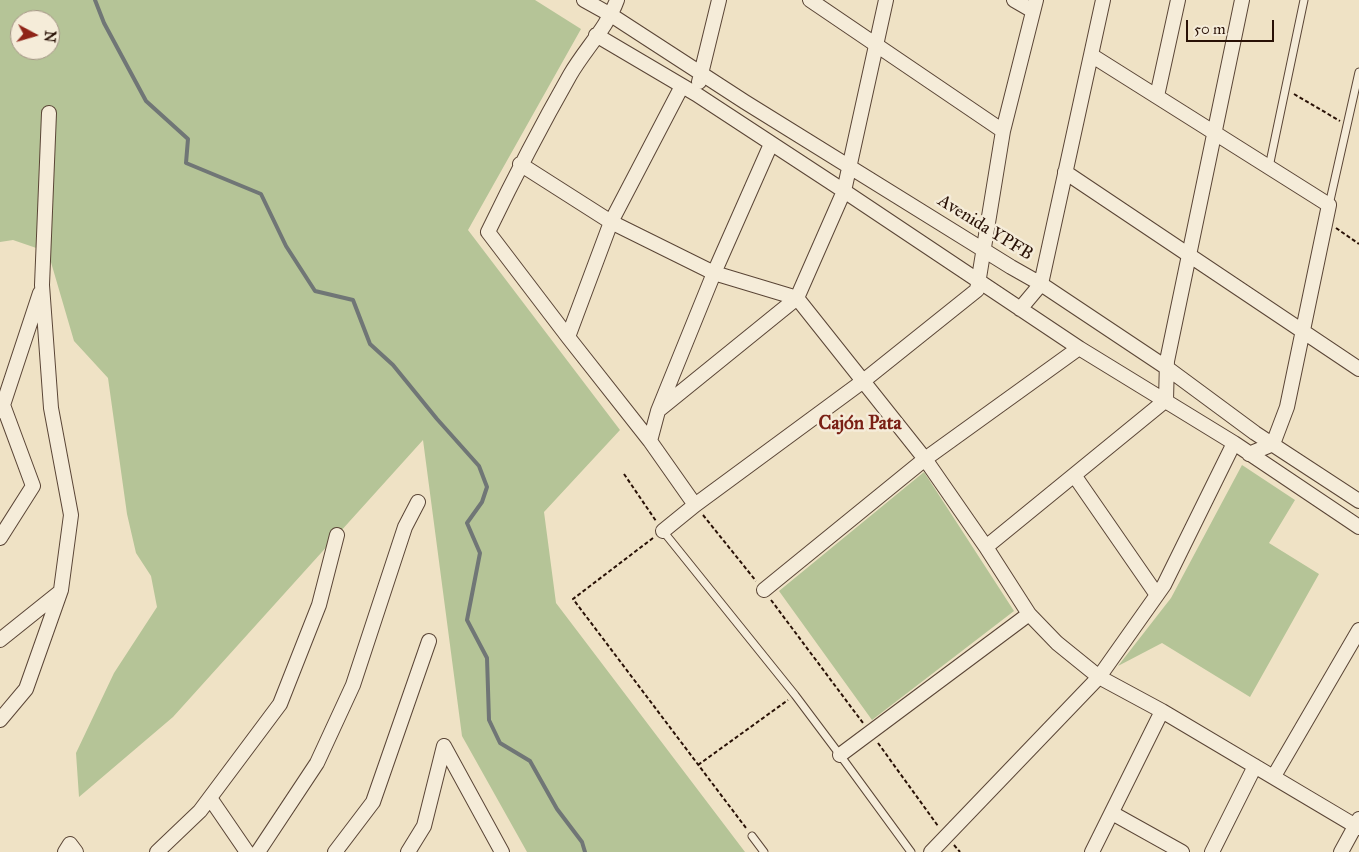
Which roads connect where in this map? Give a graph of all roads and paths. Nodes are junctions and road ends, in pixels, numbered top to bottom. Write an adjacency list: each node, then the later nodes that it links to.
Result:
1 (584, 0): 12 (street, Avenida YPFB)
2 (616, 0): 12 (street)
3 (719, 0): 17 (street)
4 (810, 0): 14 (street)
5 (886, 0): 14 (street)
6 (1014, 0): 11 (street)
7 (1103, 0): 15 (street)
8 (1178, 0): 21 (street)
9 (1242, 0): 25 (street)
10 (1304, 0): 19 (lane)
11 (1034, 5): 24 (street)
12 (611, 15): 13 (street); 17 (street, Avenida YPFB)
13 (596, 34): 18 (street); 27 (street)
14 (876, 44): 24 (street); 28 (street)
15 (1091, 55): 21 (street); 30 (street)
16 (1359, 72): 23 (lane)
17 (701, 73): 20 (street); 28 (street, Avenida YPFB)
18 (682, 86): 20 (street); 33 (street)
19 (1285, 89): 23 (path); 29 (lane)
20 (696, 94): 26 (street)
21 (1156, 96): 25 (street)
22 (49, 112): 41 (street)
23 (1347, 126): 32 (lane)
24 (1003, 131): 36 (street)
25 (1214, 133): 29 (street); 37 (street)
26 (771, 144): 31 (street); 38 (street)
27 (520, 164): 33 (street); 45 (street)
28 (850, 166): 31 (street); 36 (street, Avenida YPFB)
29 (1269, 167): 32 (street)
30 (1065, 172): 37 (street); 40 (street)
31 (844, 191): 39 (street); 42 (street)
32 (1329, 205): 34 (street)
33 (611, 222): 38 (street); 45 (street)
34 (1326, 222): 35 (path); 44 (street)
35 (1359, 244)
36 (983, 250): 39 (street); 40 (street, Avenida YPFB)
37 (1189, 255): 44 (street); 47 (street)
38 (714, 273): 42 (street); 52 (street)
39 (978, 280): 43 (street); 49 (street)
40 (1040, 284): 43 (street); 47 (street, Avenida YPFB)
41 (42, 285): 51 (street); 68 (street)
42 (797, 298): 49 (street); 52 (street)
43 (1020, 309): 46 (street)
44 (1303, 332): 48 (street); 55 (street)
45 (568, 337): 53 (street)
46 (1079, 348): 50 (street); 57 (street)
47 (1167, 368): 50 (street); 55 (street, Avenida YPFB)
48 (1359, 370)
49 (862, 382): 57 (street); 62 (street)
50 (1166, 400): 54 (street); 59 (street)
51 (1, 408): 66 (street)
52 (658, 411): 53 (street)
53 (650, 441): 62 (street)
54 (1234, 443): 56 (street); 70 (street)
55 (1273, 444): 56 (street); 60 (street, Avenida YPFB)
56 (1248, 454): 63 (street)
57 (925, 459): 67 (street); 69 (street)
58 (624, 474): 64 (path)
59 (1074, 475): 67 (street); 70 (street)
60 (1359, 501)
61 (418, 502): 93 (street)
62 (695, 505): 64 (street); 69 (path)
63 (1359, 527)
64 (663, 531): 76 (lane); 81 (path)
65 (337, 535): 84 (street)
66 (0, 538)
67 (986, 547): 71 (street)
68 (61, 590): 73 (street); 78 (street)
69 (764, 590): 79 (path)
70 (1157, 595): 75 (street)
71 (1028, 614): 75 (street); 79 (street)
72 (1359, 630): 83 (street)
73 (0, 640)
74 (429, 641): 94 (street)
75 (1099, 677): 77 (street); 88 (street)
76 (794, 695): 80 (lane); 81 (path)
77 (1162, 711): 82 (street); 85 (street)
78 (0, 720)
79 (870, 733): 80 (street); 88 (path)
80 (840, 755): 98 (lane)
81 (698, 765): 87 (path)
82 (1255, 766): 83 (street); 103 (street)
83 (1274, 776): 86 (street)
84 (210, 798): 91 (street); 92 (street)
85 (1112, 813): 101 (street); 102 (street)
86 (1358, 824): 104 (street)
87 (752, 836): 97 (lane)
88 (947, 837): 99 (street); 100 (path)
89 (64, 852): 90 (street)
90 (76, 852)
91 (157, 852)
92 (247, 852)
93 (258, 852)
94 (335, 852)
95 (408, 852): 96 (street)
96 (502, 852)
97 (764, 852)
98 (911, 852)
99 (931, 852)
100 (960, 852)
101 (1092, 852)
102 (1182, 852)
103 (1212, 852)
104 (1341, 852)

